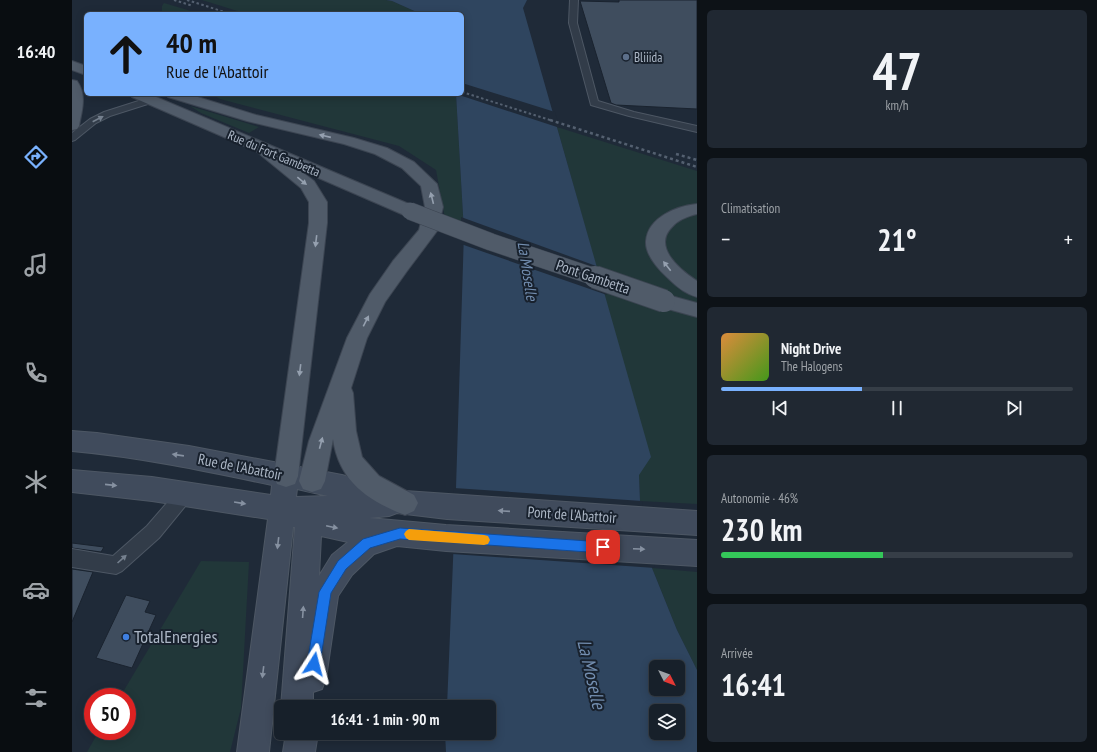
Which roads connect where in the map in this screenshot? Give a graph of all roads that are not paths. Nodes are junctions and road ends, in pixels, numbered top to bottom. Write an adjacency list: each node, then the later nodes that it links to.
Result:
1 (574, 0): 9 (lane)
2 (72, 64): 3 (main road); 4 (main road)
3 (84, 67)
4 (84, 70)
5 (72, 84): 8 (main road)
6 (180, 96): 16 (main road, one-way to 6)
7 (144, 97): 10 (lane, one-way to 7); 11 (main road, Rue du Fort Gambetta)
8 (72, 126)
9 (697, 128)
10 (72, 138)
11 (261, 147): 13 (main road, Rue du Fort Gambetta); 18 (main road, one-way to 18)
12 (697, 209): 14 (main road, one-way to 12)
13 (410, 211): 15 (main road, Pont Gambetta, bridge)
14 (697, 290)
15 (697, 310)
16 (342, 382): 18 (main road, one-way to 16); 21 (main road)
17 (72, 441): 18 (main road, Rue de l'Abattoir, one-way to 17)
18 (299, 479): 21 (main road, Rue de l'Abattoir); 23 (main road)
19 (72, 481): 20 (main road, Rue de l'Abattoir, one-way to 20)
20 (185, 494): 23 (main road, Rue de l'Abattoir, one-way to 23); 28 (lane, one-way to 20)
21 (405, 503): 22 (main road, Rue de l'Abattoir); 23 (main road, Rue de l'Abattoir)
22 (447, 507): 24 (main road, Pont de l'Abattoir, one-way to 22)
23 (300, 513): 25 (main road, Rue de l'Abattoir, one-way to 25); 29 (main road, one-way to 23); 33 (main road, one-way to 33)
24 (697, 523)
25 (400, 534): 26 (main road, Rue de l'Abattoir); 30 (main road)
26 (446, 538): 27 (main road, Pont de l'Abattoir, one-way to 27)
27 (697, 553)
28 (72, 558)
29 (296, 700)
30 (308, 700)
31 (294, 740): 34 (main road)
32 (301, 740): 35 (main road)
33 (253, 752)
34 (293, 752)
35 (300, 752)

